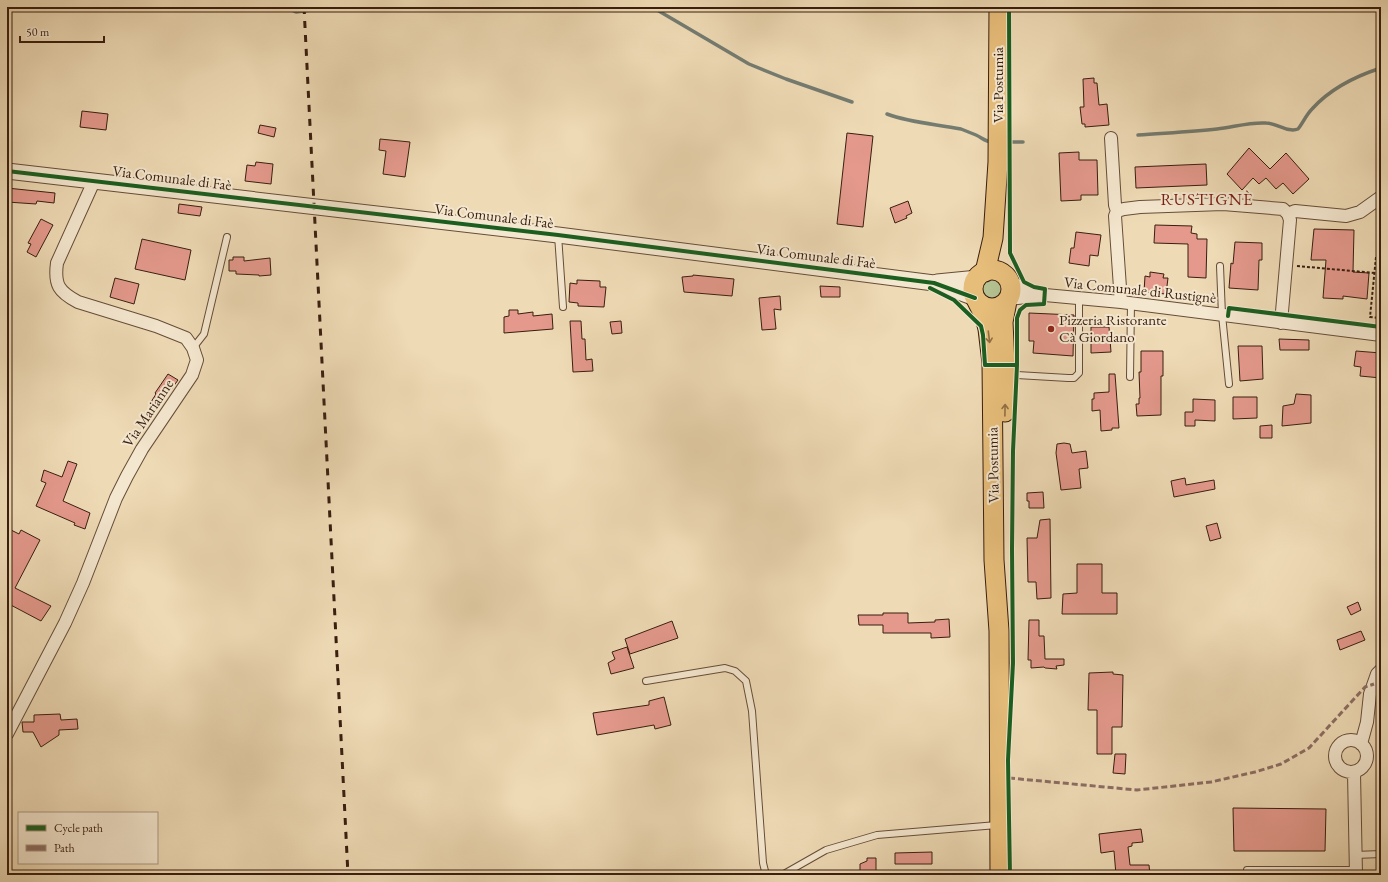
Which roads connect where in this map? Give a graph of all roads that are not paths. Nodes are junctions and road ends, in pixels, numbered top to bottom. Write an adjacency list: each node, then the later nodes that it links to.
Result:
1 (998, 7): 12 (main road, Via Postumia)
2 (1111, 138): 6 (street)
3 (7, 171): 4 (street, Via Comunale di Faè)
4 (94, 181): 8 (street, Via Comunale di Faè); 21 (street)
5 (1381, 197): 7 (street)
6 (1118, 211): 7 (street); 16 (street)
7 (1288, 214): 19 (street)
8 (558, 235): 11 (street, Via Comunale di Faè); 17 (lane)
9 (227, 237): 21 (lane)
10 (1220, 266): 18 (lane)
11 (934, 283): 12 (street, Via Comunale di Faè); 15 (street, Via Comunale di Faè)
12 (998, 284): 13 (street, Via Comunale di Rustignè); 13 (street, Via Comunale di Rustignè); 15 (main road); 15 (main road); 22 (main road, Via Postumia)
13 (1038, 295): 14 (street, Via Comunale di Rustignè)
14 (1079, 298): 16 (street, Via Comunale di Rustignè); 22 (lane)
15 (976, 299): 25 (main road, Via Postumia, one-way to 25)
16 (1126, 303): 18 (street, Via Comunale di Rustignè); 23 (lane)
17 (563, 307)
18 (1222, 315): 19 (street, Via Comunale di Rustignè); 24 (lane)
19 (1281, 323): 20 (street, Via Comunale di Rustignè)
20 (1381, 335)
21 (193, 348): 28 (street, Via Marianne)
22 (1006, 376): 25 (main road, Via Postumia, one-way to 22)
23 (1130, 377)
24 (1229, 384)
25 (999, 631): 31 (main road, Via Postumia)
26 (1381, 670): 29 (street)
27 (646, 681): 36 (lane)
28 (7, 734)
29 (1358, 742): 30 (street); 30 (street)
30 (1354, 773): 33 (street)
31 (1000, 825): 37 (lane); 38 (main road, Via Postumia)
32 (1381, 854): 33 (lane)
33 (1355, 855): 35 (street)
34 (1247, 870): 35 (lane)
35 (1356, 872)
36 (768, 875)
37 (782, 875)
38 (1000, 875)

